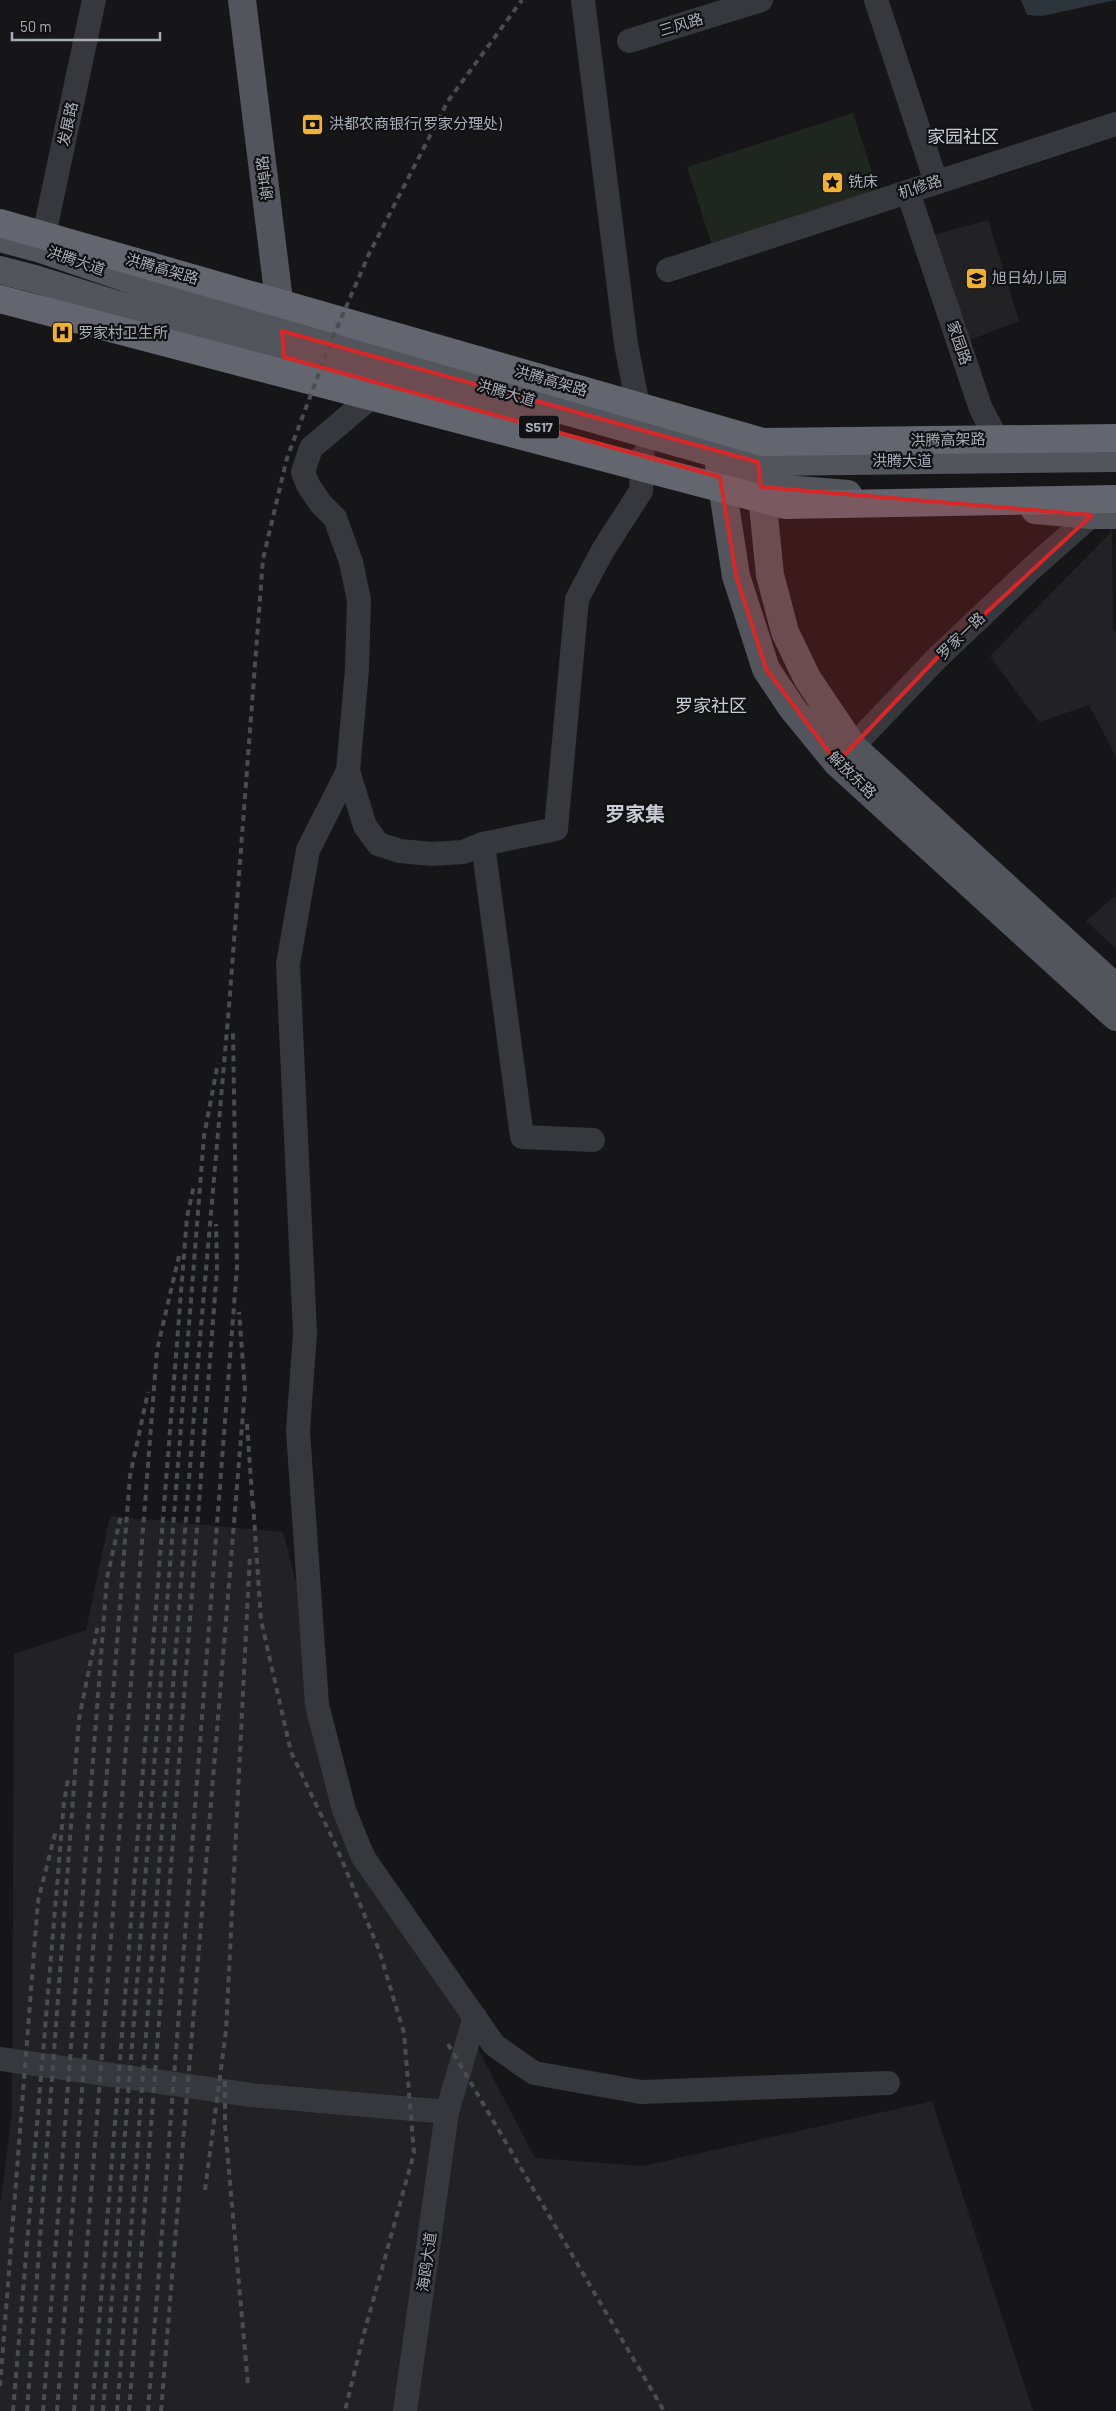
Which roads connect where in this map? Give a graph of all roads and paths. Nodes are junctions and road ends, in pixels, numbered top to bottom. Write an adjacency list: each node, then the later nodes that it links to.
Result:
1 (94, 0): 12 (street, 发展路)
2 (242, 0): 16 (main road, 谢埠路)
3 (583, 0): 19 (street)
4 (762, 0): 6 (street, 三风路)
5 (876, 0): 8 (street)
6 (629, 41)
7 (1116, 124): 8 (street, 机修路)
8 (936, 182): 9 (street, 机修路)
9 (908, 192): 14 (street, 机修路); 21 (street, 家园路)
10 (0, 223): 18 (highway, 洪腾高架路)
11 (0, 238): 12 (main road, 洪腾大道)
12 (41, 249): 16 (main road, 洪腾大道)
13 (0, 270): 16 (main road, 洪腾大道 / S517)
14 (668, 270)
15 (0, 299): 24 (highway)
16 (283, 344): 19 (main road, 洪腾大道 / S517)
17 (363, 404): 27 (street)
18 (1116, 438)
19 (643, 443): 22 (main road, 洪腾大道 / S517); 28 (street)
20 (1116, 458): 21 (main road, 洪腾大道)
21 (1045, 460): 23 (main road, 洪腾大道 / S517)
22 (719, 465): 23 (main road, 洪腾大道 / S517); 26 (main road, 解放东路)
23 (760, 474): 25 (main road, 洪腾大道 / S517); 26 (main road, 解放东路)
24 (1116, 499)
25 (1104, 515): 26 (street, 罗家一路)
26 (846, 756): 29 (main road, 解放东路); 30 (main road, 解放东路)
27 (348, 771): 28 (street); 32 (street)
28 (483, 844): 31 (street)
29 (1116, 988)
30 (1116, 1017)
31 (593, 1140)
32 (475, 2017): 34 (street); 35 (street, 海鸥大道)
33 (0, 2059): 35 (street)
34 (888, 2083)
35 (447, 2112): 36 (street, 海鸥大道)
36 (405, 2411)

